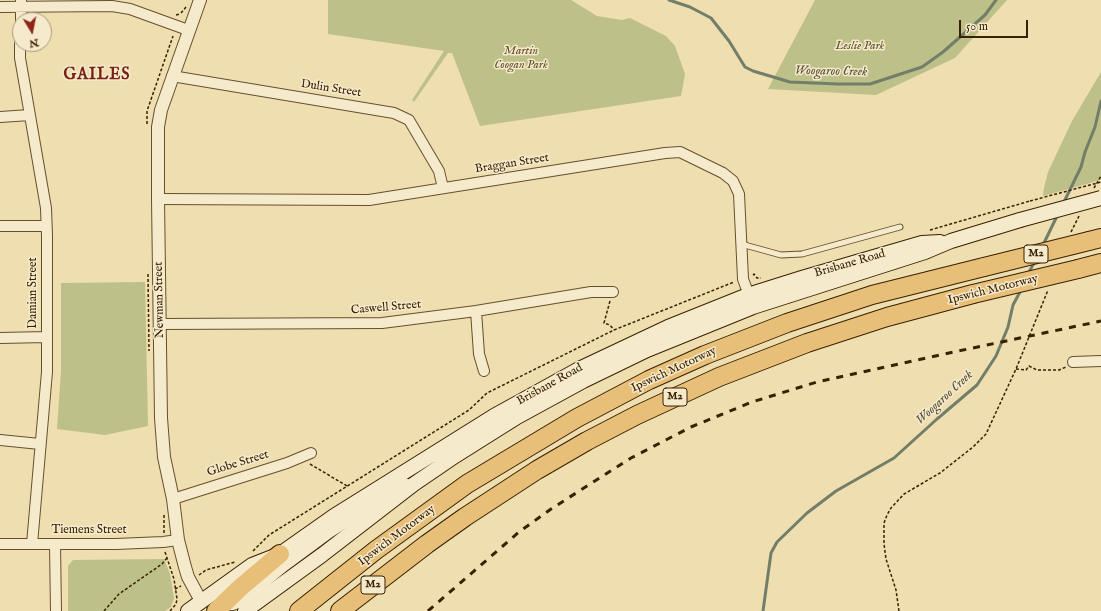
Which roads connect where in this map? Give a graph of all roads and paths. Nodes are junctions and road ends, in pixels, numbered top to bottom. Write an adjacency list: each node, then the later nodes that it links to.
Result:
1 (200, 0): 6 (street, Newman Street)
2 (21, 3): 4 (street); 6 (street)
3 (187, 4): 5 (path)
4 (0, 7)
5 (178, 19)
6 (188, 30): 8 (street, Newman Street)
7 (20, 52): 9 (street, Damian Street)
8 (172, 76): 13 (street, Dulin Street); 15 (street, Newman Street)
9 (30, 115): 10 (street); 19 (street, Damian Street)
10 (0, 117)
11 (1101, 176): 14 (path)
12 (1101, 182): 16 (path, bridge)
13 (443, 188): 15 (street, Braggan Street); 23 (street, Braggan Street)
14 (1098, 193): 27 (main road, Brisbane Road, bridge)
15 (158, 199): 29 (street, Newman Street)
16 (1030, 202)
17 (1080, 214): 21 (path)
18 (0, 226): 19 (street)
19 (46, 226): 31 (street, Damian Street)
20 (900, 227): 23 (lane)
21 (1070, 233)
22 (1095, 239): 53 (highway, Ipswich Motorway / M2, bridge)
23 (741, 244): 27 (street, Braggan Street)
24 (1101, 263): 60 (highway, Ipswich Motorway / M2, bridge)
25 (1048, 288): 35 (path)
26 (613, 292): 28 (street, Caswell Street); 30 (path)
27 (750, 301): 41 (main road, Brisbane Road); 49 (main road, Brisbane Road)
28 (476, 311): 29 (street, Caswell Street); 36 (street)
29 (160, 324): 43 (street, Newman Street)
30 (614, 330)
31 (46, 337): 32 (street); 38 (street, Damian Street)
32 (0, 338)
33 (1101, 361): 34 (street)
34 (1073, 362): 35 (path)
35 (1016, 369): 61 (path)
36 (484, 371)
37 (0, 440): 38 (street)
38 (40, 444): 47 (street, Damian Street)
39 (311, 453): 40 (street, Globe Street)
40 (300, 458): 42 (path); 43 (street, Globe Street)
41 (414, 484): 52 (street); 58 (main road, Brisbane Road)
42 (346, 486)
43 (173, 499): 44 (street, Newman Street)
44 (178, 540): 45 (street, Tiemens Street); 51 (street, Newman Street)
45 (163, 542): 48 (street, Tiemens Street); 50 (path)
46 (0, 544): 47 (street, Tiemens Street)
47 (32, 544): 48 (street, Tiemens Street)
48 (55, 544): 54 (street)
49 (280, 554): 51 (main road, Brisbane Road); 52 (highway)
50 (166, 558): 55 (path); 56 (path)
51 (199, 606): 52 (street); 57 (main road, Brisbane Road)
52 (219, 608)
53 (301, 609): 59 (highway, M2)
54 (56, 611)
55 (104, 611)
56 (170, 611)
57 (188, 611)
58 (245, 611)
59 (286, 611)
60 (340, 611)
61 (899, 611)

